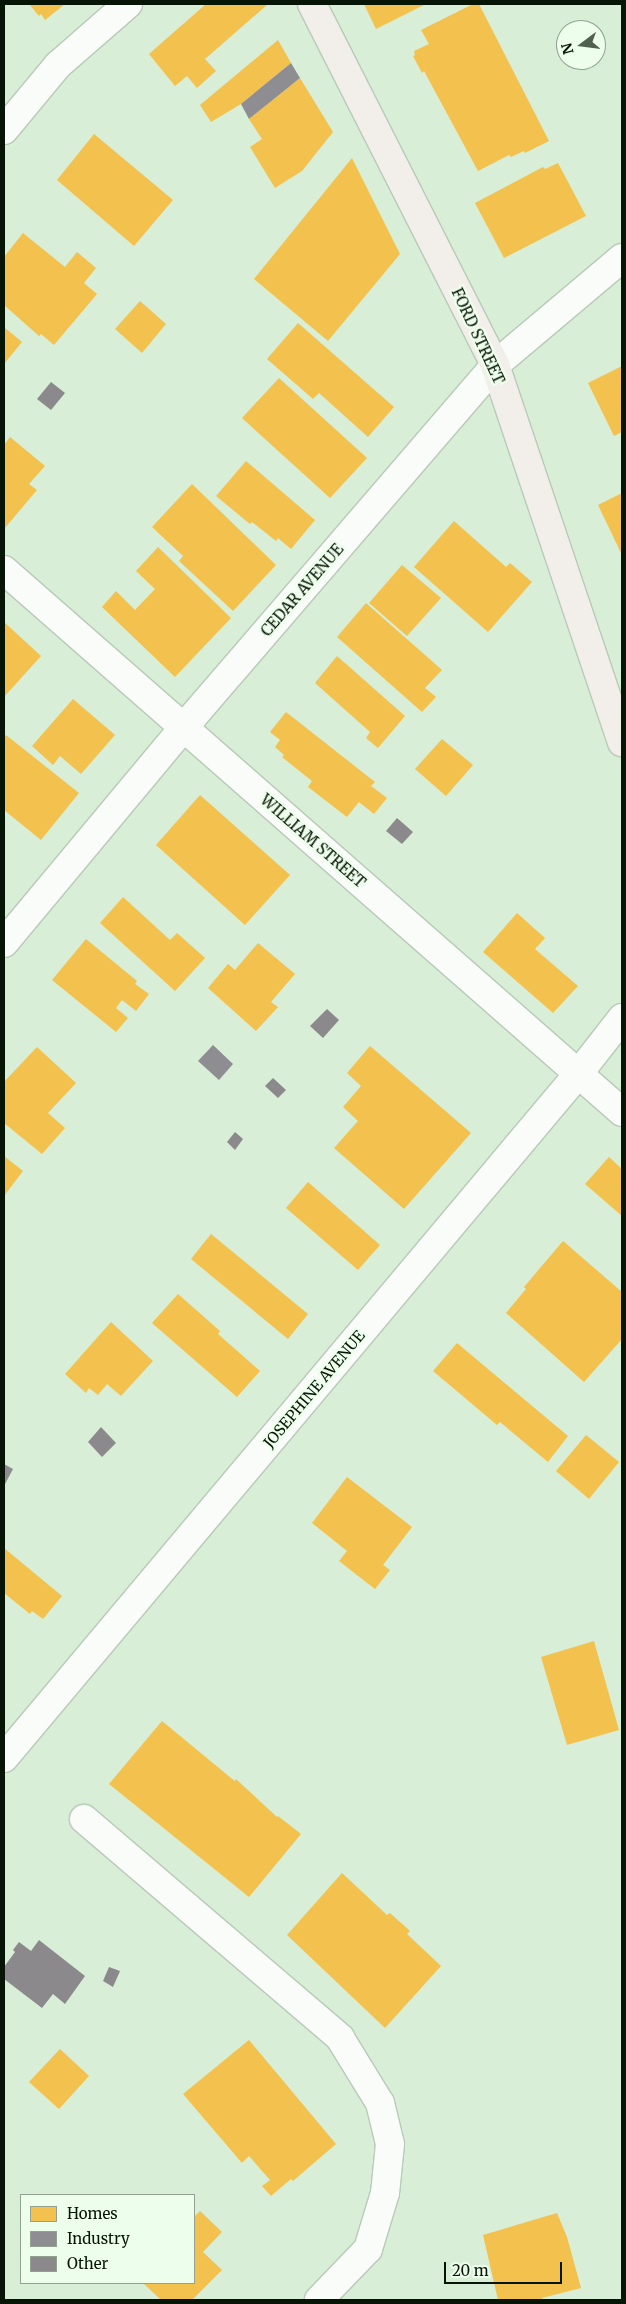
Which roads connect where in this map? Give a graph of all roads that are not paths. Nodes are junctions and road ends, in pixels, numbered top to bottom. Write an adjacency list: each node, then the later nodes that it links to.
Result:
1 (128, 4): 3 (street)
2 (312, 4): 5 (main road, FORD STREET)
3 (4, 130)
4 (622, 258): 5 (street, CEDAR AVENUE)
5 (495, 365): 7 (street, CEDAR AVENUE); 8 (main road, FORD STREET)
6 (4, 570): 7 (street, WILLIAM STREET)
7 (184, 727): 9 (street, CEDAR AVENUE); 11 (street, WILLIAM STREET)
8 (622, 742)
9 (4, 943)
10 (622, 1018): 11 (street, JOSEPHINE AVENUE)
11 (579, 1073): 12 (street, WILLIAM STREET); 13 (street, JOSEPHINE AVENUE)
12 (622, 1112)
13 (4, 1758)
14 (84, 1819): 15 (street)
15 (319, 2300)

